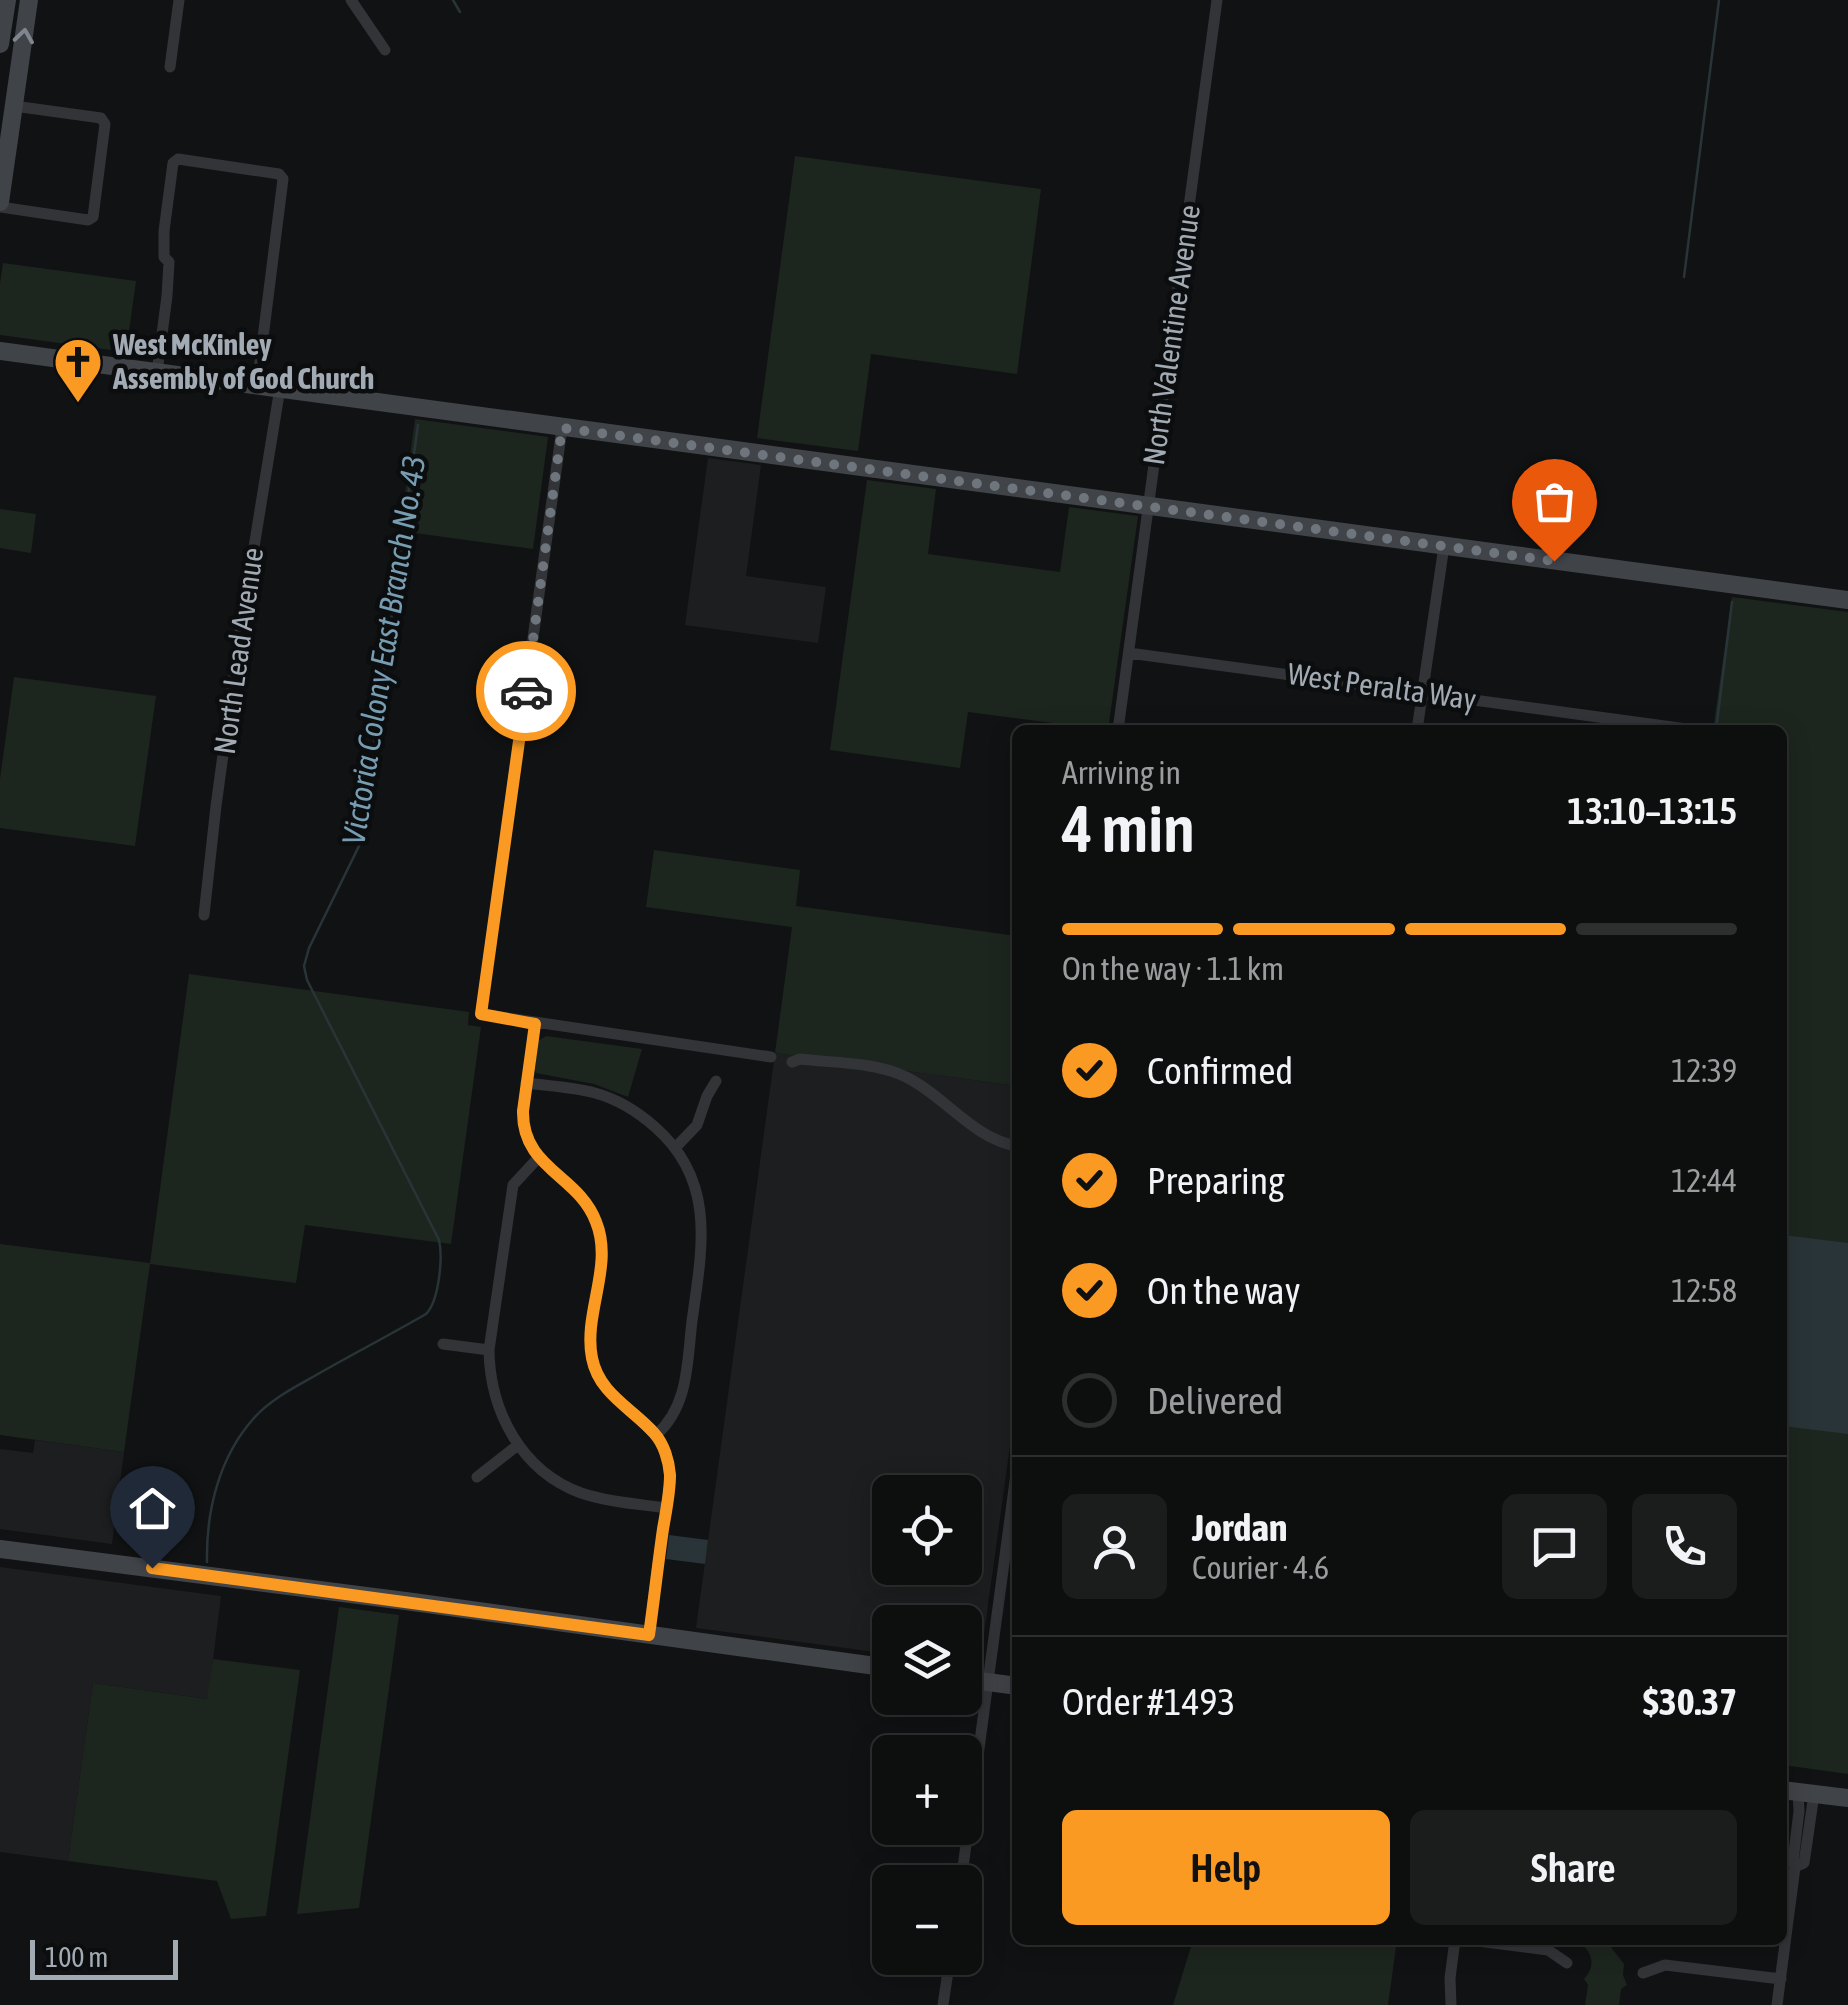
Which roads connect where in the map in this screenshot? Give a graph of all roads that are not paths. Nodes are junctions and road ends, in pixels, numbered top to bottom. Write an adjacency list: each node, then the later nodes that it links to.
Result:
1 (7, 0): 6 (main road)
2 (28, 0): 9 (main road, one-way to 2)
3 (179, 0): 8 (street)
4 (350, 0): 7 (street)
5 (1217, 0): 16 (street, North Valentine Avenue)
6 (0, 44)
7 (384, 50)
8 (170, 67)
9 (14, 106): 10 (main road); 10 (street)
10 (0, 204)
11 (0, 351): 12 (main road)
12 (158, 372): 13 (main road); 13 (street)
13 (257, 385): 14 (main road)
14 (280, 388): 15 (main road); 24 (street, North Lead Avenue)
15 (562, 428): 16 (main road); 25 (street)
16 (1150, 506): 17 (main road); 19 (street, North Valentine Avenue)
17 (1444, 546): 18 (main road); 20 (street)
18 (1848, 600)
19 (1129, 654): 20 (street, West Peralta Way); 21 (street, North Valentine Avenue)
20 (1422, 692): 22 (street); 23 (street, West Peralta Way)
21 (1119, 725)
22 (1418, 725)
23 (1658, 725)
24 (204, 915)
25 (535, 1024): 26 (street); 29 (street)
26 (771, 1057)
27 (792, 1062): 30 (street)
28 (716, 1081): 31 (street)
29 (526, 1084): 31 (street); 32 (street)
30 (1012, 1144)
31 (676, 1147): 35 (street)
32 (538, 1158): 34 (street); 35 (street)
33 (443, 1344): 34 (street)
34 (489, 1350): 36 (street)
35 (656, 1435): 39 (street)
36 (518, 1444): 37 (street); 39 (street)
37 (476, 1478)
38 (1012, 1504): 44 (street)
39 (666, 1508): 41 (street)
40 (0, 1548): 41 (main road)
41 (649, 1635): 42 (main road)
42 (872, 1666)
43 (982, 1681): 44 (main road)
44 (988, 1682): 45 (main road); 48 (street)
45 (1012, 1685)
46 (1798, 1792): 47 (main road); 49 (street)
47 (1848, 1798)
48 (962, 1865)
49 (1789, 1867): 50 (street)
50 (1787, 1895)
51 (1454, 1945): 59 (street)
52 (1509, 1945): 54 (street)
53 (1783, 1945): 57 (street)
54 (1567, 1962)
55 (1644, 1973): 57 (street)
56 (948, 1975): 58 (street)
57 (1781, 1979): 60 (street)
58 (944, 2005)
59 (1451, 2005)
60 (1777, 2005)

